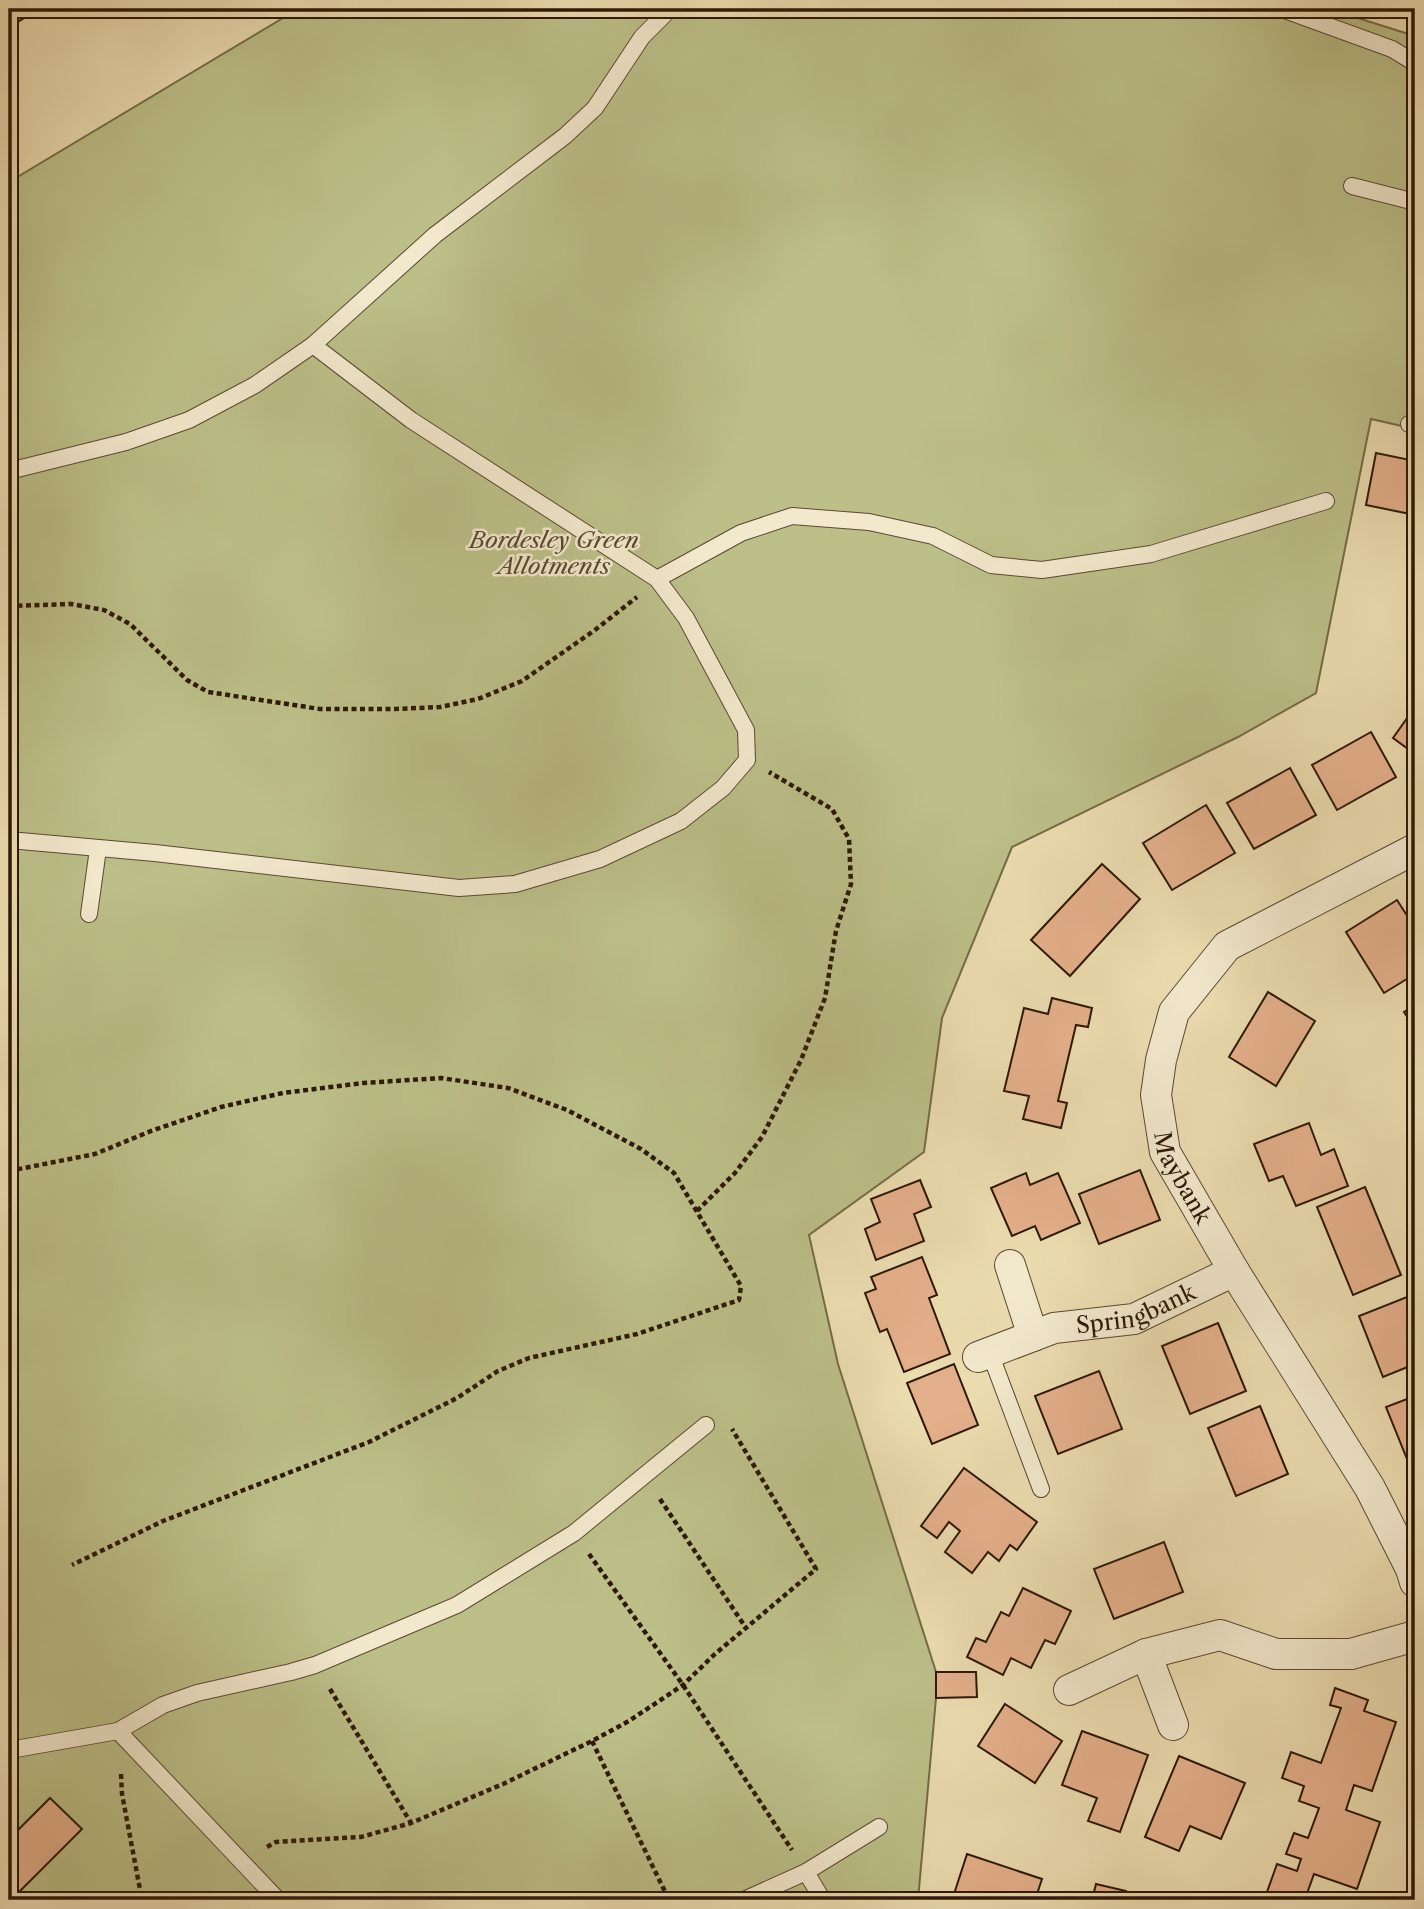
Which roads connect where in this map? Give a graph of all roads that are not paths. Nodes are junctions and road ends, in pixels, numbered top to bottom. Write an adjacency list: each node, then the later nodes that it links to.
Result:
1 (670, 9): 6 (lane)
2 (1282, 9): 3 (lane)
3 (1415, 63)
4 (1352, 186): 5 (lane)
5 (1415, 202)
6 (313, 345): 7 (lane); 9 (lane)
7 (9, 471)
8 (1326, 501): 9 (lane)
9 (657, 579): 11 (lane)
10 (9, 840): 11 (lane)
11 (98, 849): 13 (lane)
12 (1415, 849): 15 (street, Maybank)
13 (89, 915)
14 (1010, 1265): 16 (street)
15 (1234, 1271): 16 (street, Springbank); 20 (street, Maybank)
16 (1034, 1336): 17 (street, Springbank)
17 (984, 1355): 19 (lane)
18 (706, 1425): 25 (lane)
19 (1041, 1489)
20 (1415, 1582)
21 (1415, 1636): 22 (street)
22 (1146, 1654): 23 (street); 24 (street)
23 (1069, 1690)
24 (1173, 1725)
25 (118, 1731): 26 (lane); 30 (lane)
26 (9, 1753)
27 (879, 1827): 28 (lane)
28 (806, 1872): 29 (lane); 31 (lane)
29 (822, 1899)
30 (278, 1900)
31 (744, 1900)

